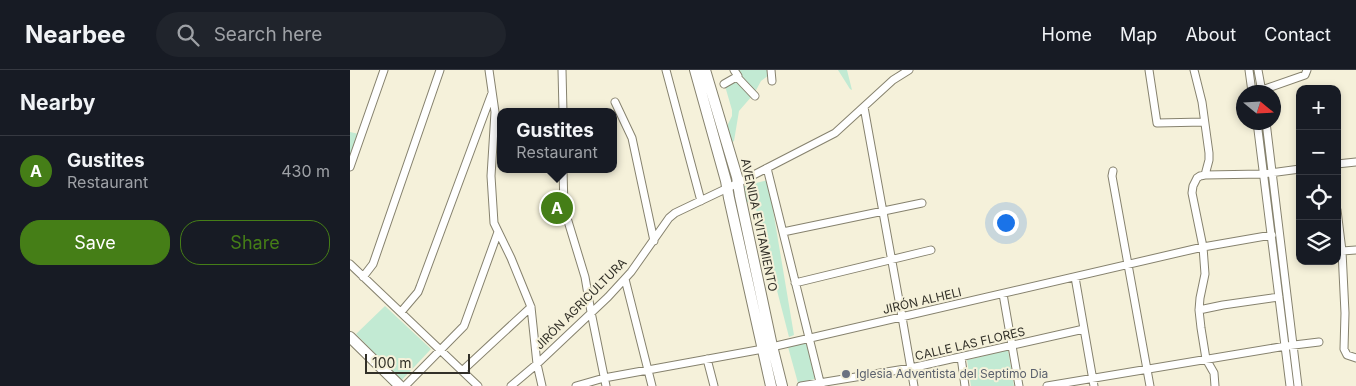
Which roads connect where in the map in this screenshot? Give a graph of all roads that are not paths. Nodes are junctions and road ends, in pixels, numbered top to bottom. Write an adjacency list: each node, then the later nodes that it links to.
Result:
1 (384, 70): 31 (street)
2 (440, 70): 56 (street)
3 (488, 70): 21 (street)
4 (562, 70): 25 (street)
5 (666, 70): 41 (street)
6 (695, 70): 40 (street, AVENIDA EVITAMIENTO)
7 (705, 70): 39 (street, AVENIDA EVITAMIENTO)
8 (771, 70): 16 (street)
9 (909, 70): 24 (street, JIRÓN AGRICULTURA)
10 (1149, 70): 26 (street)
11 (1194, 70): 26 (street)
12 (1249, 70): 18 (street)
13 (1258, 70): 19 (street)
14 (1307, 70): 20 (street)
15 (736, 73): 17 (street); 22 (street)
16 (772, 81)
17 (724, 84)
18 (1251, 85)
19 (1261, 85)
20 (1278, 85)
21 (492, 92): 45 (street); 64 (street)
22 (755, 96)
23 (615, 102): 48 (street)
24 (864, 107): 32 (street, JIRÓN AGRICULTURA); 43 (street)
25 (563, 108)
26 (1204, 122): 38 (street)
27 (1258, 130): 37 (street)
28 (1267, 130): 36 (street)
29 (1356, 162): 30 (street)
30 (1341, 164)
31 (350, 167)
32 (767, 168): 39 (street, JIRÓN AGRICULTURA); 46 (street)
33 (1296, 170): 36 (street)
34 (1113, 171): 55 (street)
35 (563, 173): 65 (street)
36 (1272, 173): 37 (street); 72 (street)
37 (1263, 174): 38 (street); 47 (street)
38 (1205, 175): 49 (street)
39 (738, 183): 40 (street, JIRÓN AGRICULTURA); 73 (street, AVENIDA EVITAMIENTO)
40 (727, 188): 41 (street, JIRÓN AGRICULTURA); 73 (street, AVENIDA EVITAMIENTO)
41 (700, 201): 48 (street, JIRÓN AGRICULTURA)
42 (922, 203): 43 (street)
43 (883, 211): 46 (street); 53 (street)
44 (1338, 220): 52 (street)
45 (498, 232): 62 (street); 74 (street)
46 (783, 232): 59 (street)
47 (1272, 234): 49 (street, JIRÓN ALHELI); 61 (street)
48 (654, 241): 58 (street, JIRÓN AGRICULTURA)
49 (1202, 247): 55 (street, JIRÓN ALHELI); 63 (street)
50 (931, 250): 53 (street)
51 (1356, 250): 52 (street)
52 (1342, 251): 76 (street)
53 (892, 259): 59 (street); 66 (street)
54 (350, 264): 56 (street)
55 (1128, 265): 57 (street, JIRÓN ALHELI); 82 (street)
56 (364, 276): 64 (street)
57 (1075, 277): 60 (street, JIRÓN ALHELI); 67 (street)
58 (625, 279): 65 (street, JIRÓN AGRICULTURA); 81 (street)
59 (795, 283): 69 (street)
60 (1003, 294): 66 (street, JIRÓN ALHELI); 71 (street)
61 (1278, 297): 63 (street); 72 (street)
62 (531, 307): 79 (street); 83 (street)
63 (1199, 310): 78 (street)
64 (401, 312): 74 (street)
65 (591, 312): 79 (street, JIRÓN AGRICULTURA); 84 (street)
66 (902, 317): 69 (street, JIRÓN ALHELI); 80 (street)
67 (1084, 329): 71 (street, CALLE LAS FLORES); 85 (street)
68 (350, 337): 87 (street)
69 (809, 338): 73 (street, JIRÓN ALHELI); 86 (street)
70 (1318, 342): 72 (street)
71 (1012, 346): 75 (street, CALLE LAS FLORES); 100 (street)
72 (1290, 346): 78 (street); 104 (street); 105 (street)
73 (768, 348): 77 (street, JIRÓN ALHELI); 95 (street, AVENIDA EVITAMIENTO); 96 (street, AVENIDA EVITAMIENTO)
74 (441, 350): 83 (street); 88 (street)
75 (961, 357): 80 (street, CALLE LAS FLORES); 99 (street)
76 (1356, 358)
77 (707, 359): 81 (street, JIRÓN ALHELI); 94 (street)
78 (1206, 359): 82 (street); 103 (street)
79 (537, 364): 90 (street, JIRÓN AGRICULTURA); 91 (street)
80 (911, 368): 86 (street, CALLE LAS FLORES); 98 (street)
81 (648, 370): 84 (street, JIRÓN ALHELI); 93 (street)
82 (1148, 370): 85 (street); 102 (street)
83 (462, 371): 89 (street)
84 (605, 382): 92 (street, JIRÓN ALHELI)
85 (1094, 382): 101 (street)
86 (821, 384): 97 (street, CALLE LAS FLORES)
87 (400, 386)
88 (405, 386)
89 (478, 386)
90 (511, 386)
91 (542, 386)
92 (576, 386)
93 (652, 386)
94 (714, 386)
95 (771, 386)
96 (782, 386)
97 (800, 386)
98 (914, 386)
99 (966, 386)
100 (1019, 386)
101 (1048, 386)
102 (1150, 386)
103 (1215, 386)
104 (1290, 386)
105 (1298, 386)

